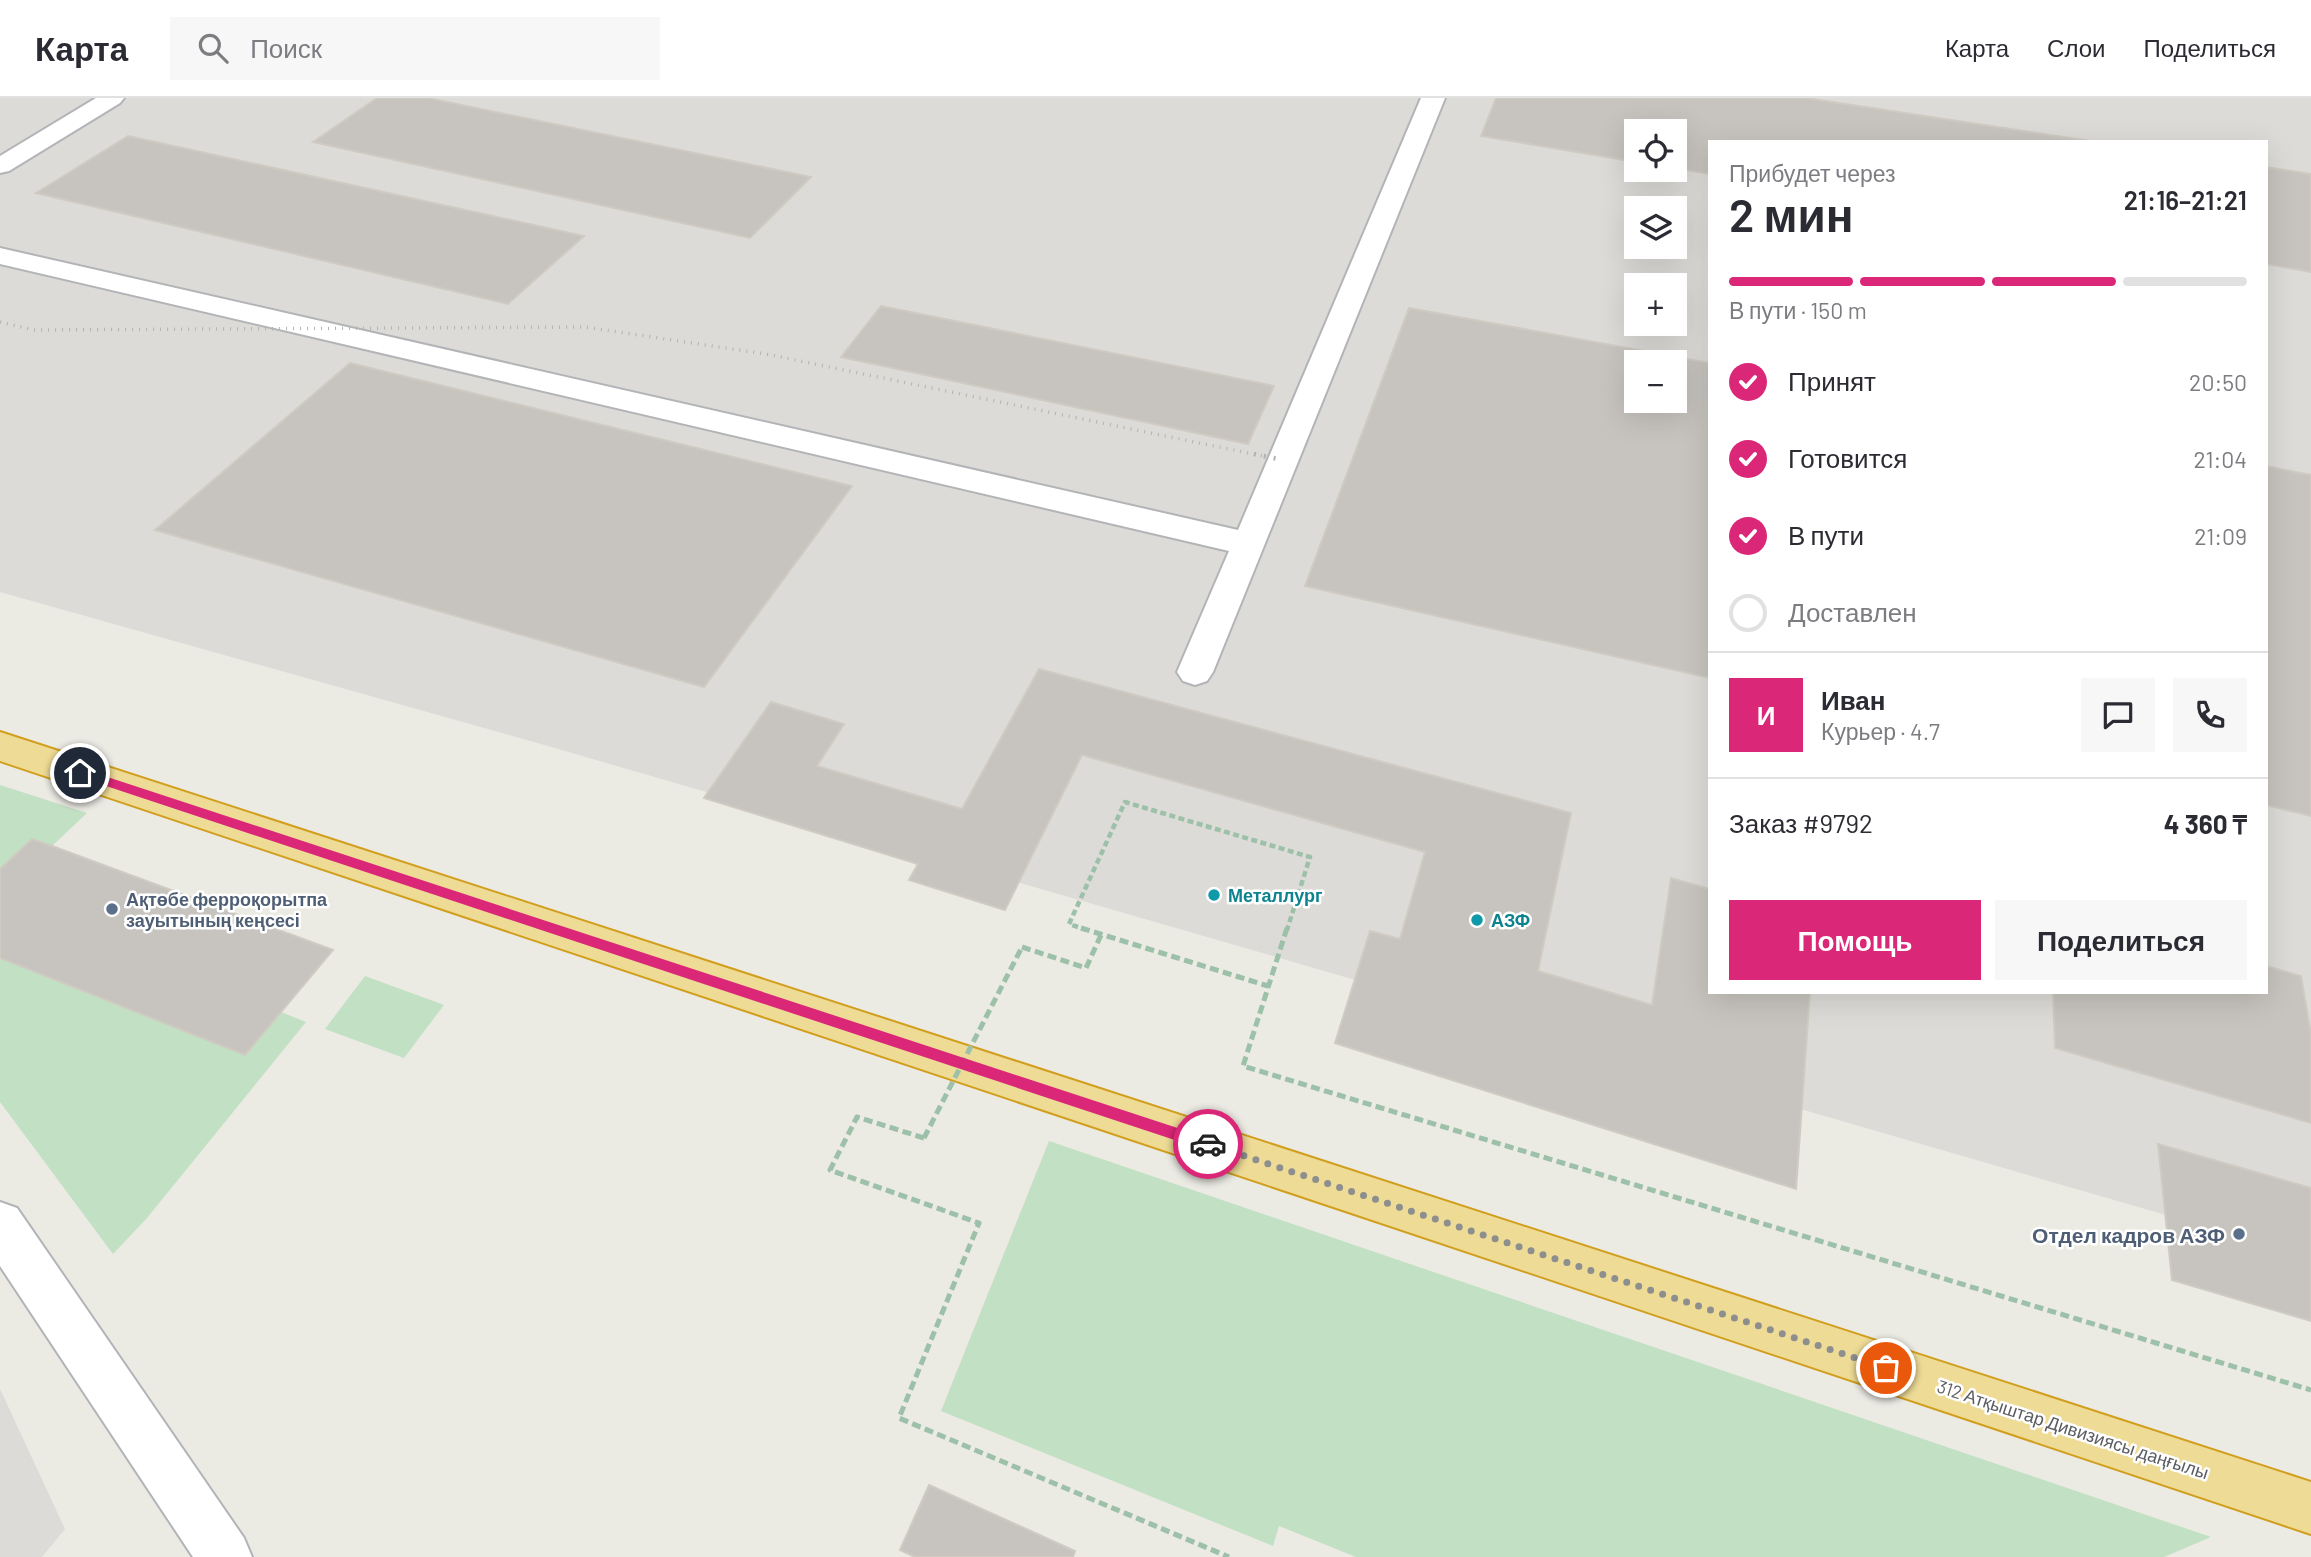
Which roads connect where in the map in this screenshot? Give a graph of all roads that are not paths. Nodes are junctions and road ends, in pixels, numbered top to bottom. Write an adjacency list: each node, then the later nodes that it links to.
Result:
1 (112, 98): 3 (lane)
2 (1433, 98): 5 (lane)
3 (0, 166)
4 (0, 256): 5 (lane)
5 (1248, 544): 6 (lane)
6 (1195, 673)
7 (0, 746): 9 (highway, 312 Атқыштар Дивизиясы даңғылы)
8 (0, 1225): 10 (lane)
9 (2311, 1508)
10 (225, 1557)

